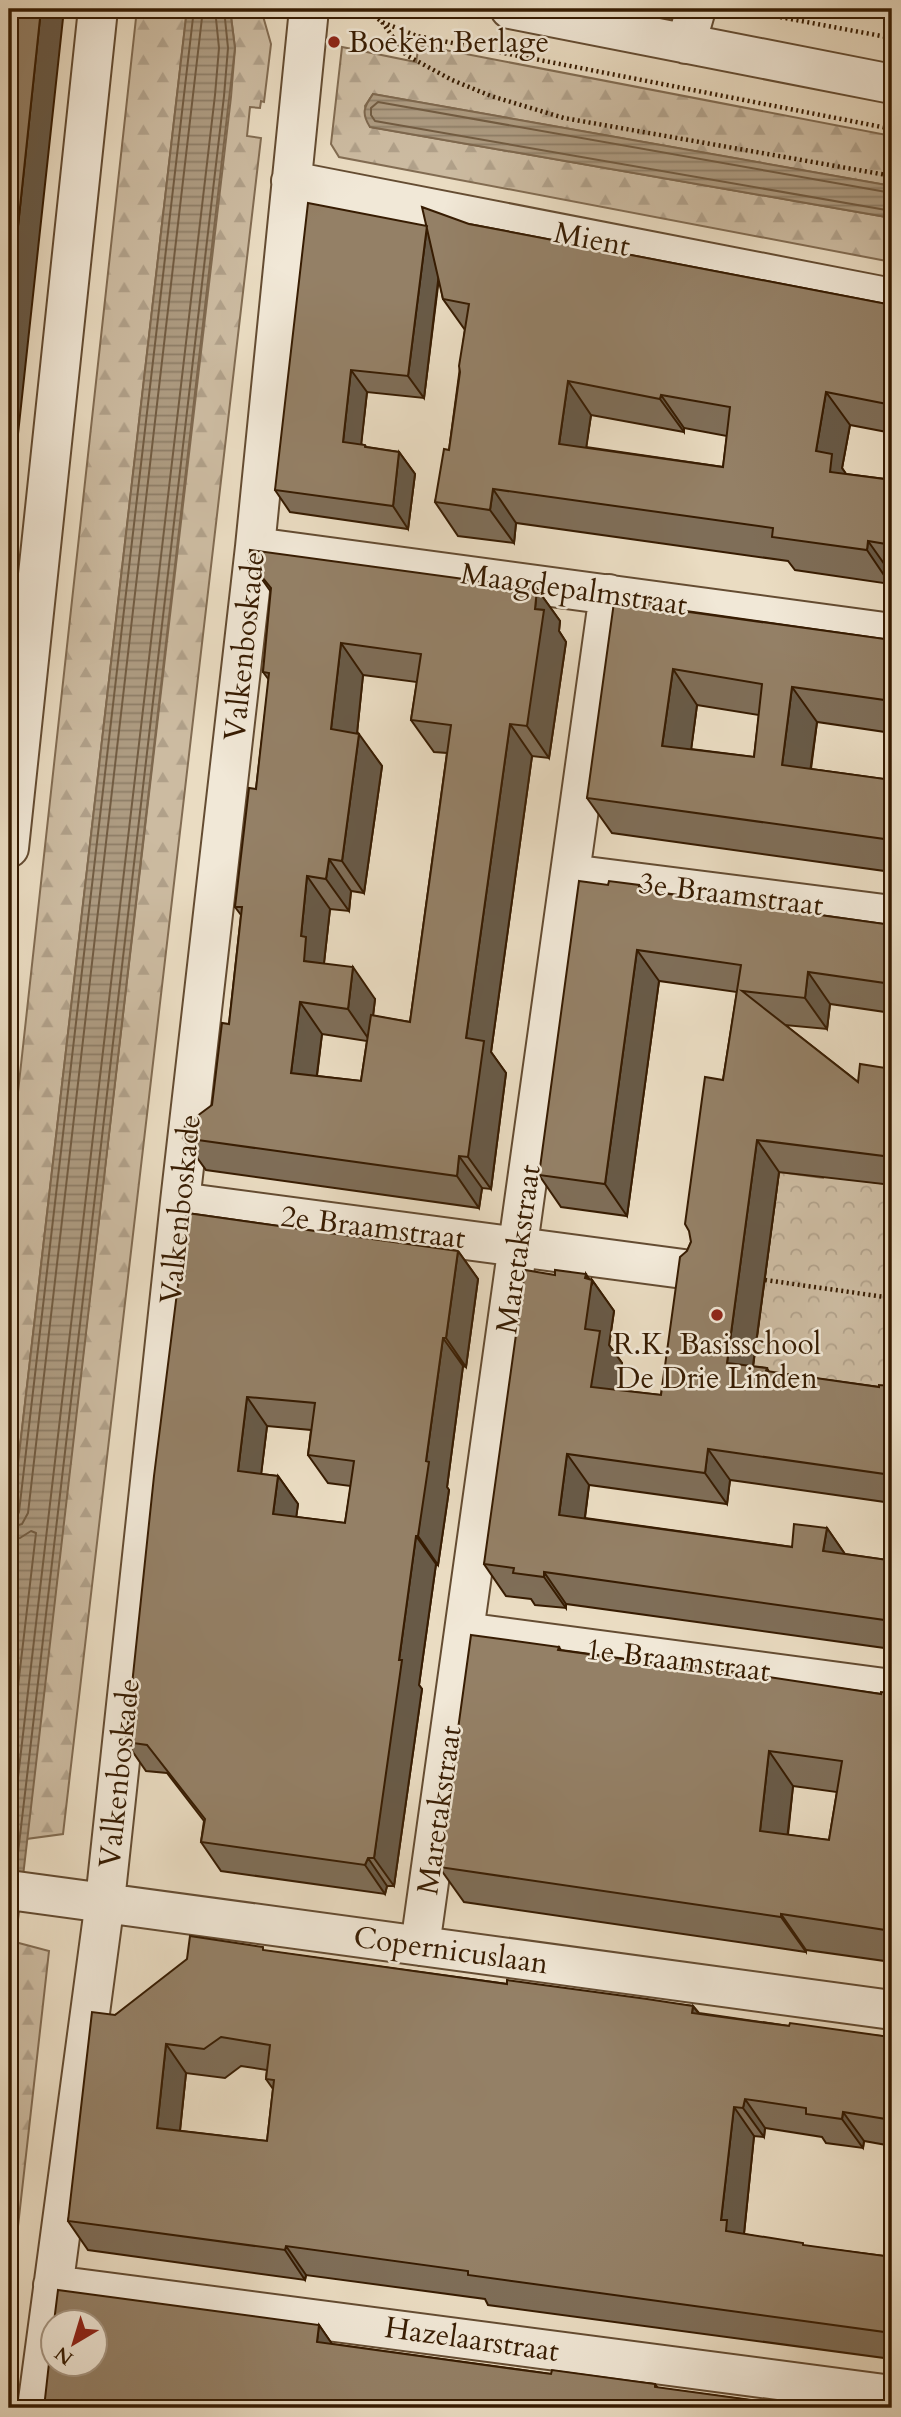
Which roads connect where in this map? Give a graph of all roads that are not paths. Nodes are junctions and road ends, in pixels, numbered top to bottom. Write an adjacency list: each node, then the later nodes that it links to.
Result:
1 (99, 9): 11 (street)
2 (309, 9): 6 (street, Valkenboskade)
3 (510, 9): 4 (street)
4 (691, 27): 5 (street)
5 (892, 84)
6 (291, 181): 7 (street, Mient); 8 (street, Valkenboskade)
7 (892, 298)
8 (255, 547): 9 (street, Maagdepalmstraat); 15 (street, Valkenboskade)
9 (609, 594): 10 (street, Maagdepalmstraat); 13 (street, Maretakstraat)
10 (892, 633)
11 (19, 654): 12 (street)
12 (9, 848)
13 (570, 874): 14 (street, 3e Braamstraat); 16 (street, Maretakstraat)
14 (892, 915)
15 (180, 1202): 16 (street, 2e Braamstraat); 21 (street, Valkenboskade)
16 (518, 1246): 17 (street, 2e Braamstraat); 18 (street, Maretakstraat)
17 (691, 1270)
18 (464, 1632): 19 (street, 1e Braamstraat); 22 (street, Maretakstraat)
19 (892, 1689)
20 (9, 1890): 21 (street, Copernicuslaan)
21 (105, 1901): 22 (street, Copernicuslaan); 24 (street, Valkenboskade)
22 (420, 1946): 23 (street, Copernicuslaan)
23 (892, 2010)
24 (53, 2285): 25 (street, Hazelaarstraat); 26 (street, Valkenboskade)
25 (892, 2395)
26 (37, 2408)

